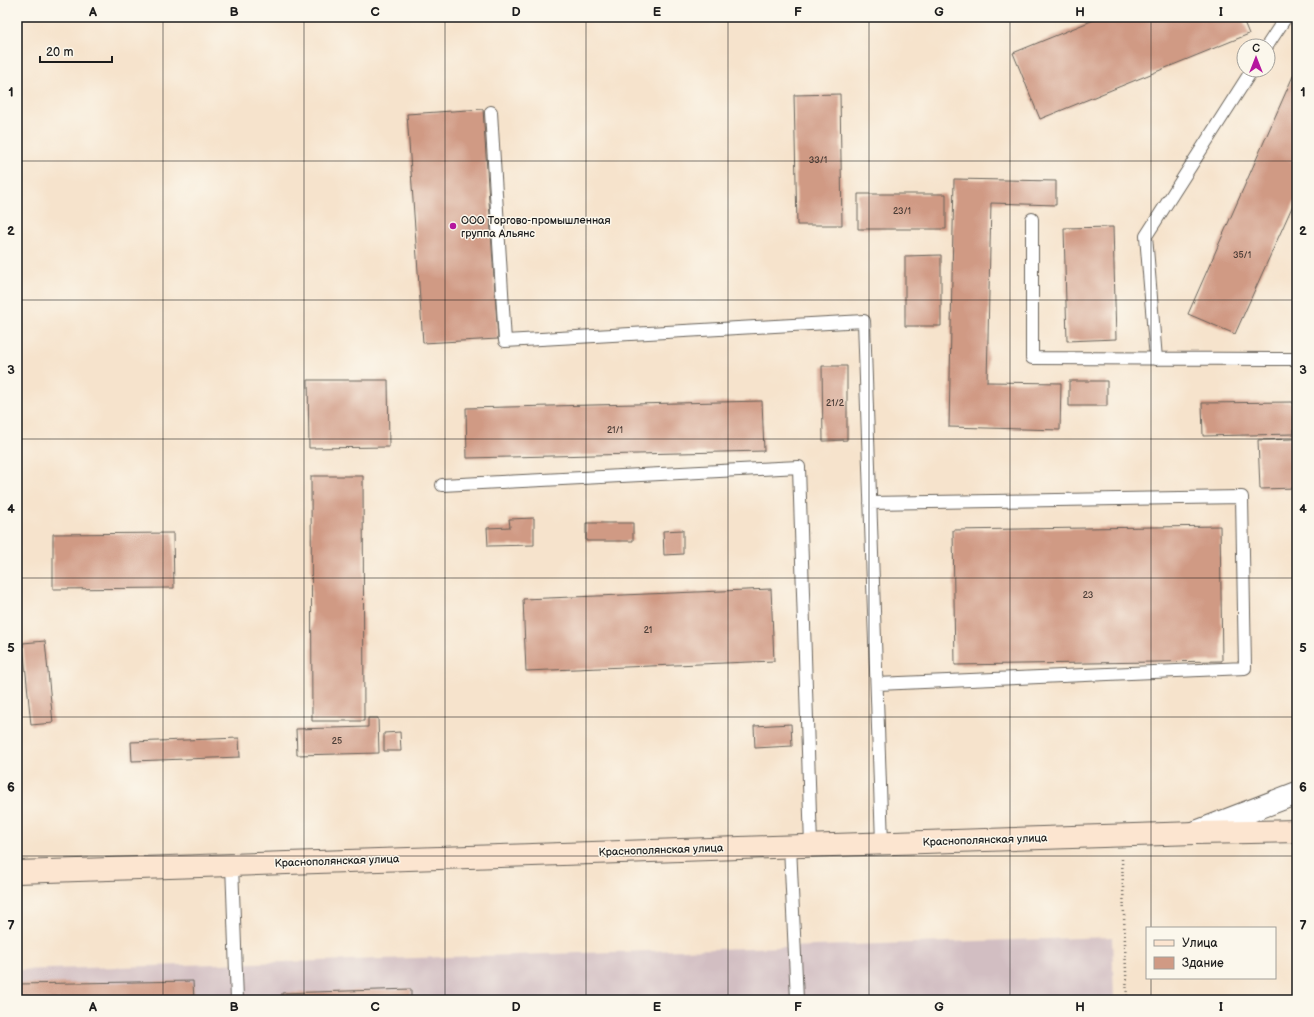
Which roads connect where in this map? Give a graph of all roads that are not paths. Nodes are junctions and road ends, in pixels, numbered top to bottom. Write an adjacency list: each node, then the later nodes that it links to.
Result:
1 (1286, 17): 2 (lane)
2 (1272, 38)
3 (1247, 78): 6 (lane)
4 (491, 112): 9 (lane)
5 (1032, 219): 6 (lane)
6 (1156, 359): 7 (lane)
7 (1297, 359)
8 (442, 485): 15 (lane)
9 (870, 503): 10 (lane); 10 (lane)
10 (877, 684): 14 (lane)
11 (1297, 792): 13 (street, Краснополянская улица)
12 (1297, 831): 13 (main road)
13 (1195, 833): 14 (main road, Краснополянская улица)
14 (882, 843): 15 (main road, Краснополянская улица)
15 (800, 846): 16 (main road, Краснополянская улица); 19 (lane)
16 (232, 865): 17 (main road, Краснополянская улица); 18 (lane)
17 (17, 872)
18 (237, 1000)
19 (797, 1000)

